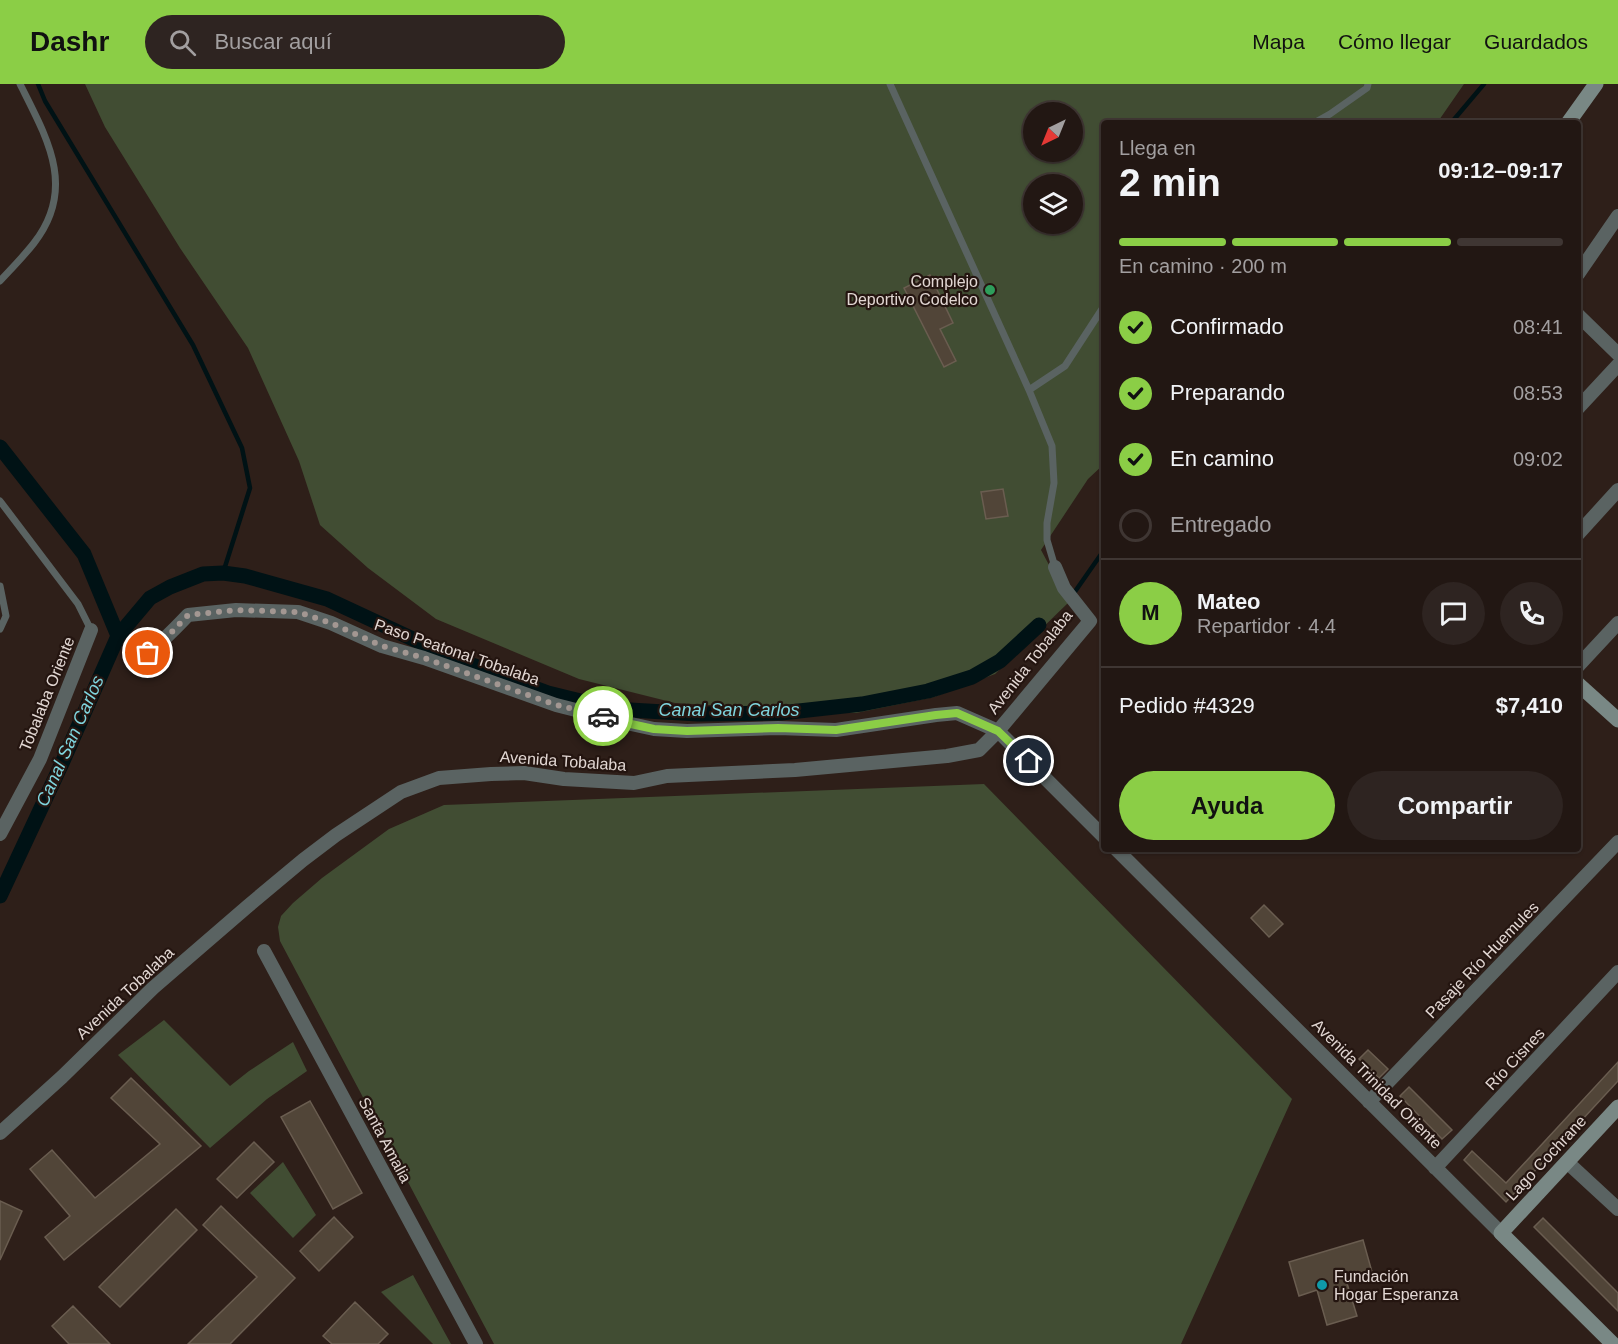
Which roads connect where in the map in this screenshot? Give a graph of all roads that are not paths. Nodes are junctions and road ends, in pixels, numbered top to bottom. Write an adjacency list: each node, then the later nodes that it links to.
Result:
1 (20, 84): 9 (lane)
2 (890, 84): 14 (lane)
3 (1368, 84): 5 (lane)
4 (1596, 84): 6 (street)
5 (1319, 120)
6 (1570, 120)
7 (1618, 216): 8 (street)
8 (1581, 270)
9 (0, 281)
10 (1101, 311): 14 (lane)
11 (1581, 318): 12 (street)
12 (1618, 354)
13 (1618, 365): 15 (street)
14 (1029, 390): 19 (lane)
15 (1581, 405)
16 (1618, 490): 18 (street)
17 (0, 501): 23 (lane)
18 (1581, 531)
19 (1055, 567): 28 (street, Avenida Tobalaba)
20 (0, 586): 22 (lane)
21 (1618, 622): 25 (street)
22 (0, 629)
23 (91, 630): 29 (street, Tobalaba Oriente)
24 (134, 662): 28 (street, Paso Peatonal Tobalaba)
25 (1581, 663)
26 (1581, 687): 27 (street)
27 (1618, 720)
28 (998, 731): 30 (street); 37 (street, Avenida Tobalaba)
29 (0, 834)
30 (1101, 834)
31 (1618, 842): 35 (street, Pasaje Río Huemules)
32 (1119, 852): 35 (street, Avenida Trinidad Oriente)
33 (264, 951): 42 (street, Santa Amalia)
34 (1618, 972): 39 (street, Río Cisnes)
35 (1369, 1101): 39 (street, Avenida Trinidad Oriente)
36 (1618, 1107): 38 (street, Lago Cochrane)
37 (0, 1133)
38 (1567, 1162): 40 (street); 41 (street, Lago Cochrane)
39 (1435, 1168): 41 (street, Avenida Trinidad Oriente)
40 (1618, 1209)
41 (1501, 1233): 43 (street, Avenida Trinidad Oriente)
42 (476, 1344)
43 (1613, 1344)

